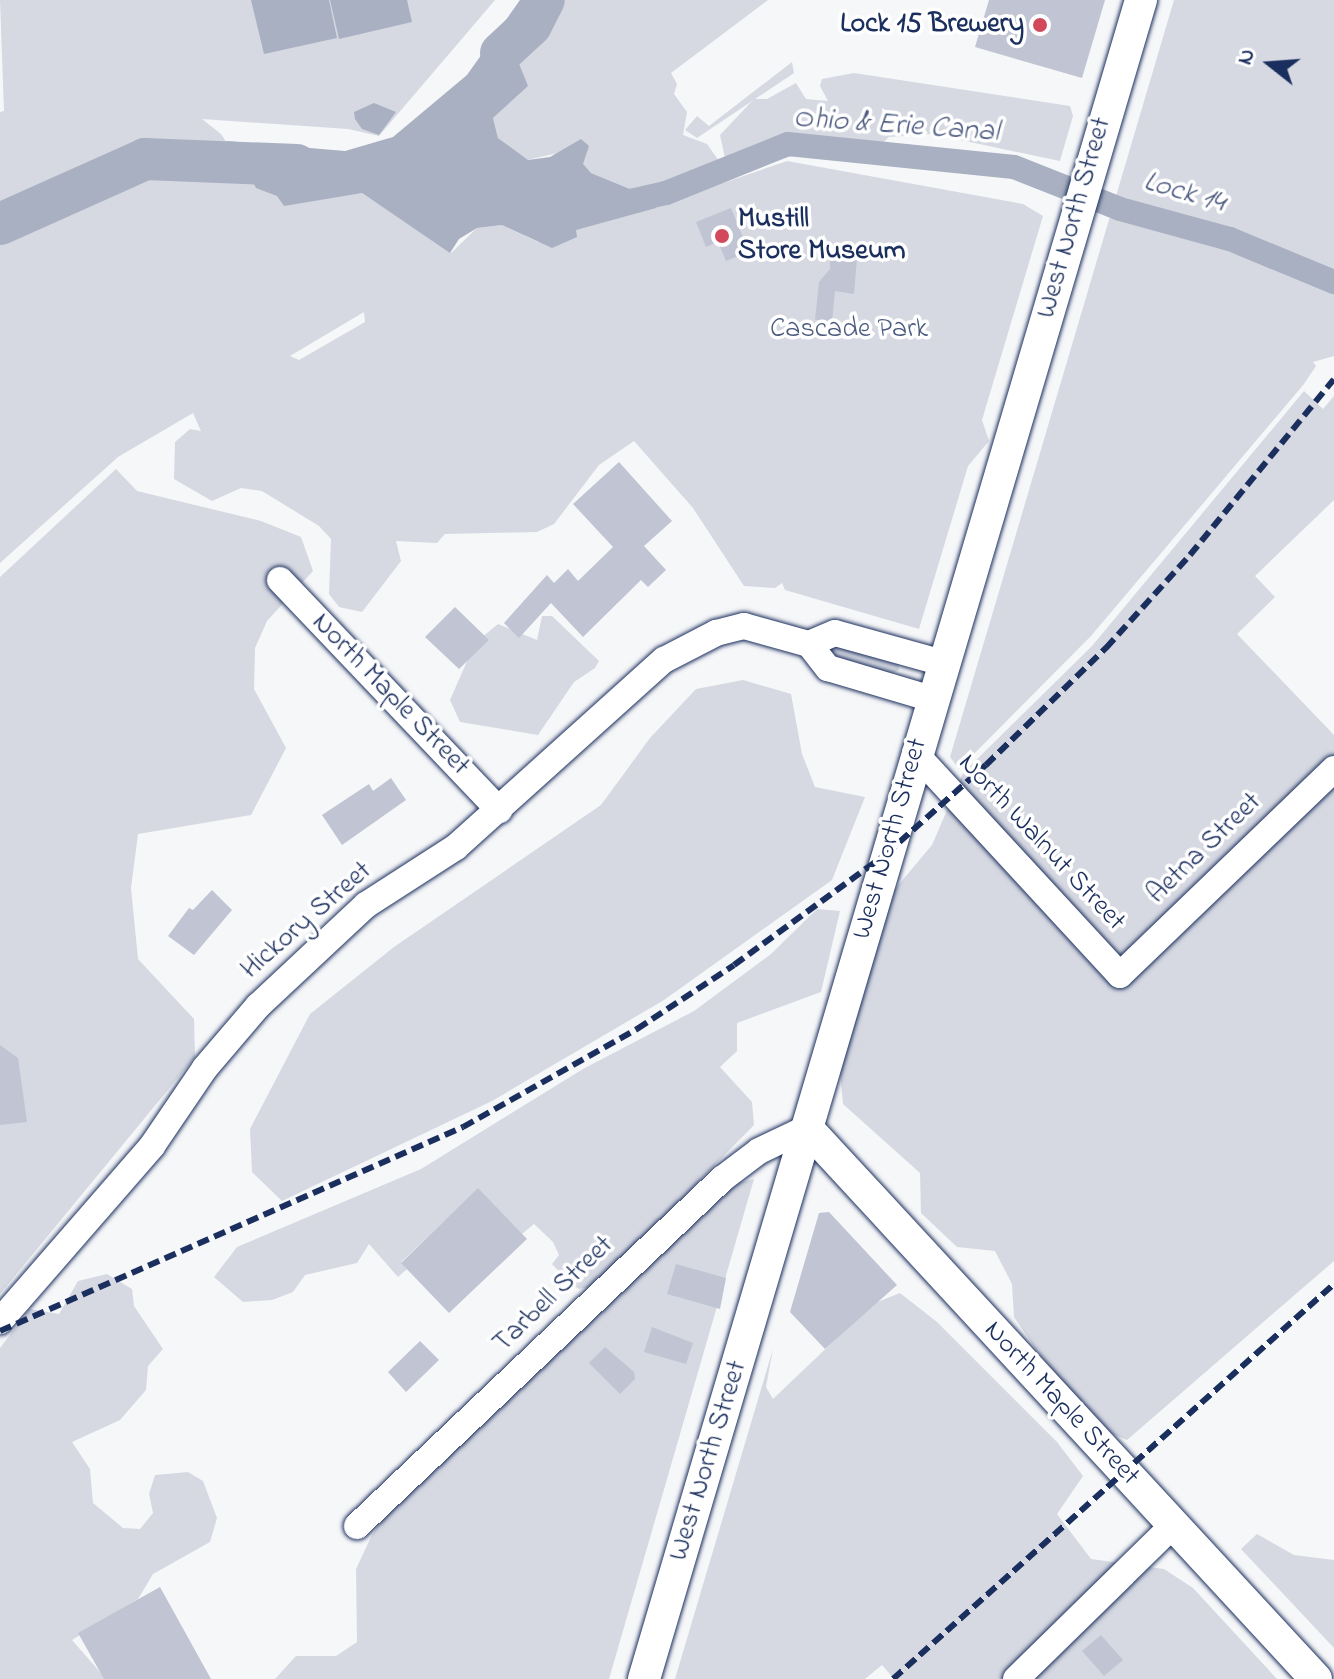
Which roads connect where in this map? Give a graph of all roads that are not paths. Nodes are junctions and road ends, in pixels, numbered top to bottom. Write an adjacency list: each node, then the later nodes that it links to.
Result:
1 (1141, 0): 4 (street, West North Street)
2 (280, 580): 8 (street, North Maple Street)
3 (809, 644): 4 (street, Hickory Street); 5 (street, Hickory Street); 8 (street, Hickory Street)
4 (943, 663): 5 (street, West North Street)
5 (932, 699): 6 (street, West North Street)
6 (915, 753): 9 (street, North Walnut Street); 10 (street, West North Street)
7 (1334, 769): 9 (street, Aetna Street)
8 (499, 810): 11 (street, Hickory Street)
9 (1120, 975)
10 (807, 1128): 12 (street, North Maple Street); 13 (street, Tarbell Street); 14 (street, West North Street)
11 (0, 1321)
12 (1173, 1525): 15 (street); 16 (street, North Maple Street)
13 (357, 1526)
14 (644, 1679)
15 (1016, 1679)
16 (1316, 1679)

